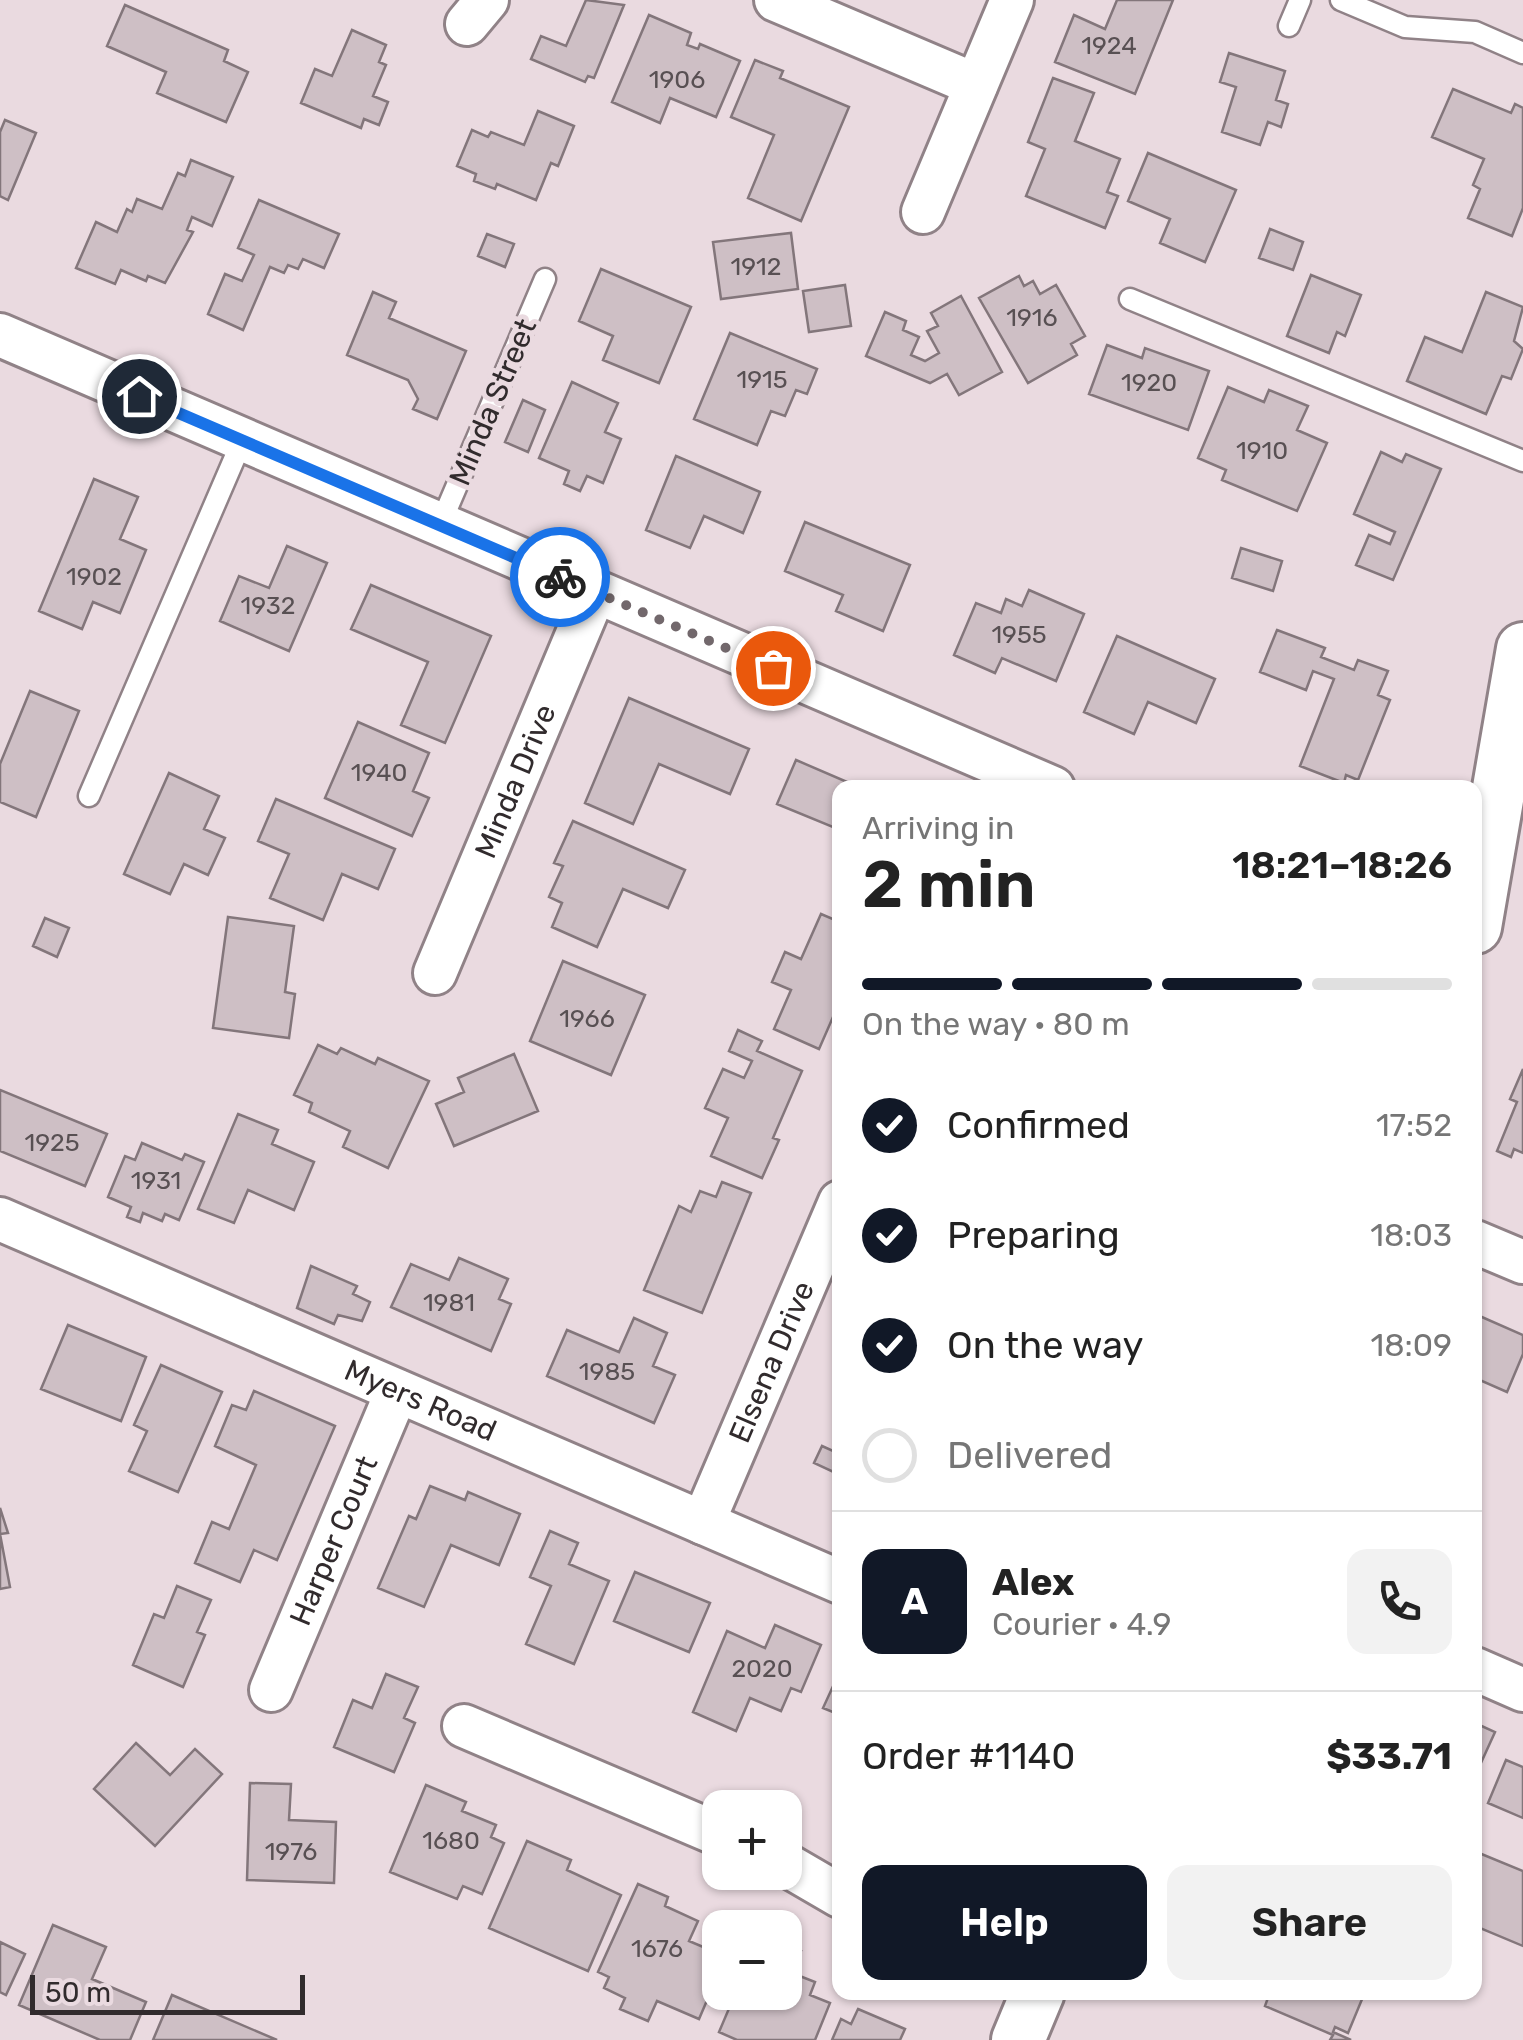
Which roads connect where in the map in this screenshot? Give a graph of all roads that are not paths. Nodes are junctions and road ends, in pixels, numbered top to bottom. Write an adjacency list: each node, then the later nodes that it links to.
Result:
1 (776, 0): 7 (street)
2 (1012, 0): 7 (street)
3 (1300, 0): 5 (lane)
4 (1341, 0): 6 (lane)
5 (1289, 26)
6 (1523, 53)
7 (976, 85): 8 (street)
8 (923, 212)
9 (545, 279): 14 (lane, Minda Street)
10 (1130, 299): 13 (lane)
11 (0, 335): 12 (street)
12 (242, 441): 14 (street); 18 (lane)
13 (1523, 461)
14 (440, 525): 15 (street)
15 (595, 592): 17 (street); 20 (street, Minda Drive)
16 (1523, 649): 19 (street)
17 (1024, 780)
18 (89, 796)
19 (1482, 886)
20 (435, 973)
21 (0, 1220): 25 (street, Myers Road)
22 (832, 1221): 26 (street, Elsena Drive)
23 (1482, 1245): 24 (street)
24 (1523, 1262)
25 (396, 1391): 26 (street, Myers Road); 29 (street, Harper Court)
26 (703, 1523): 27 (street, Myers Road)
27 (832, 1579)
28 (1482, 1672): 30 (street)
29 (270, 1690)
30 (1523, 1690)
31 (464, 1726): 32 (street)
32 (702, 1827)
33 (802, 1874): 34 (street)
34 (832, 1891)

